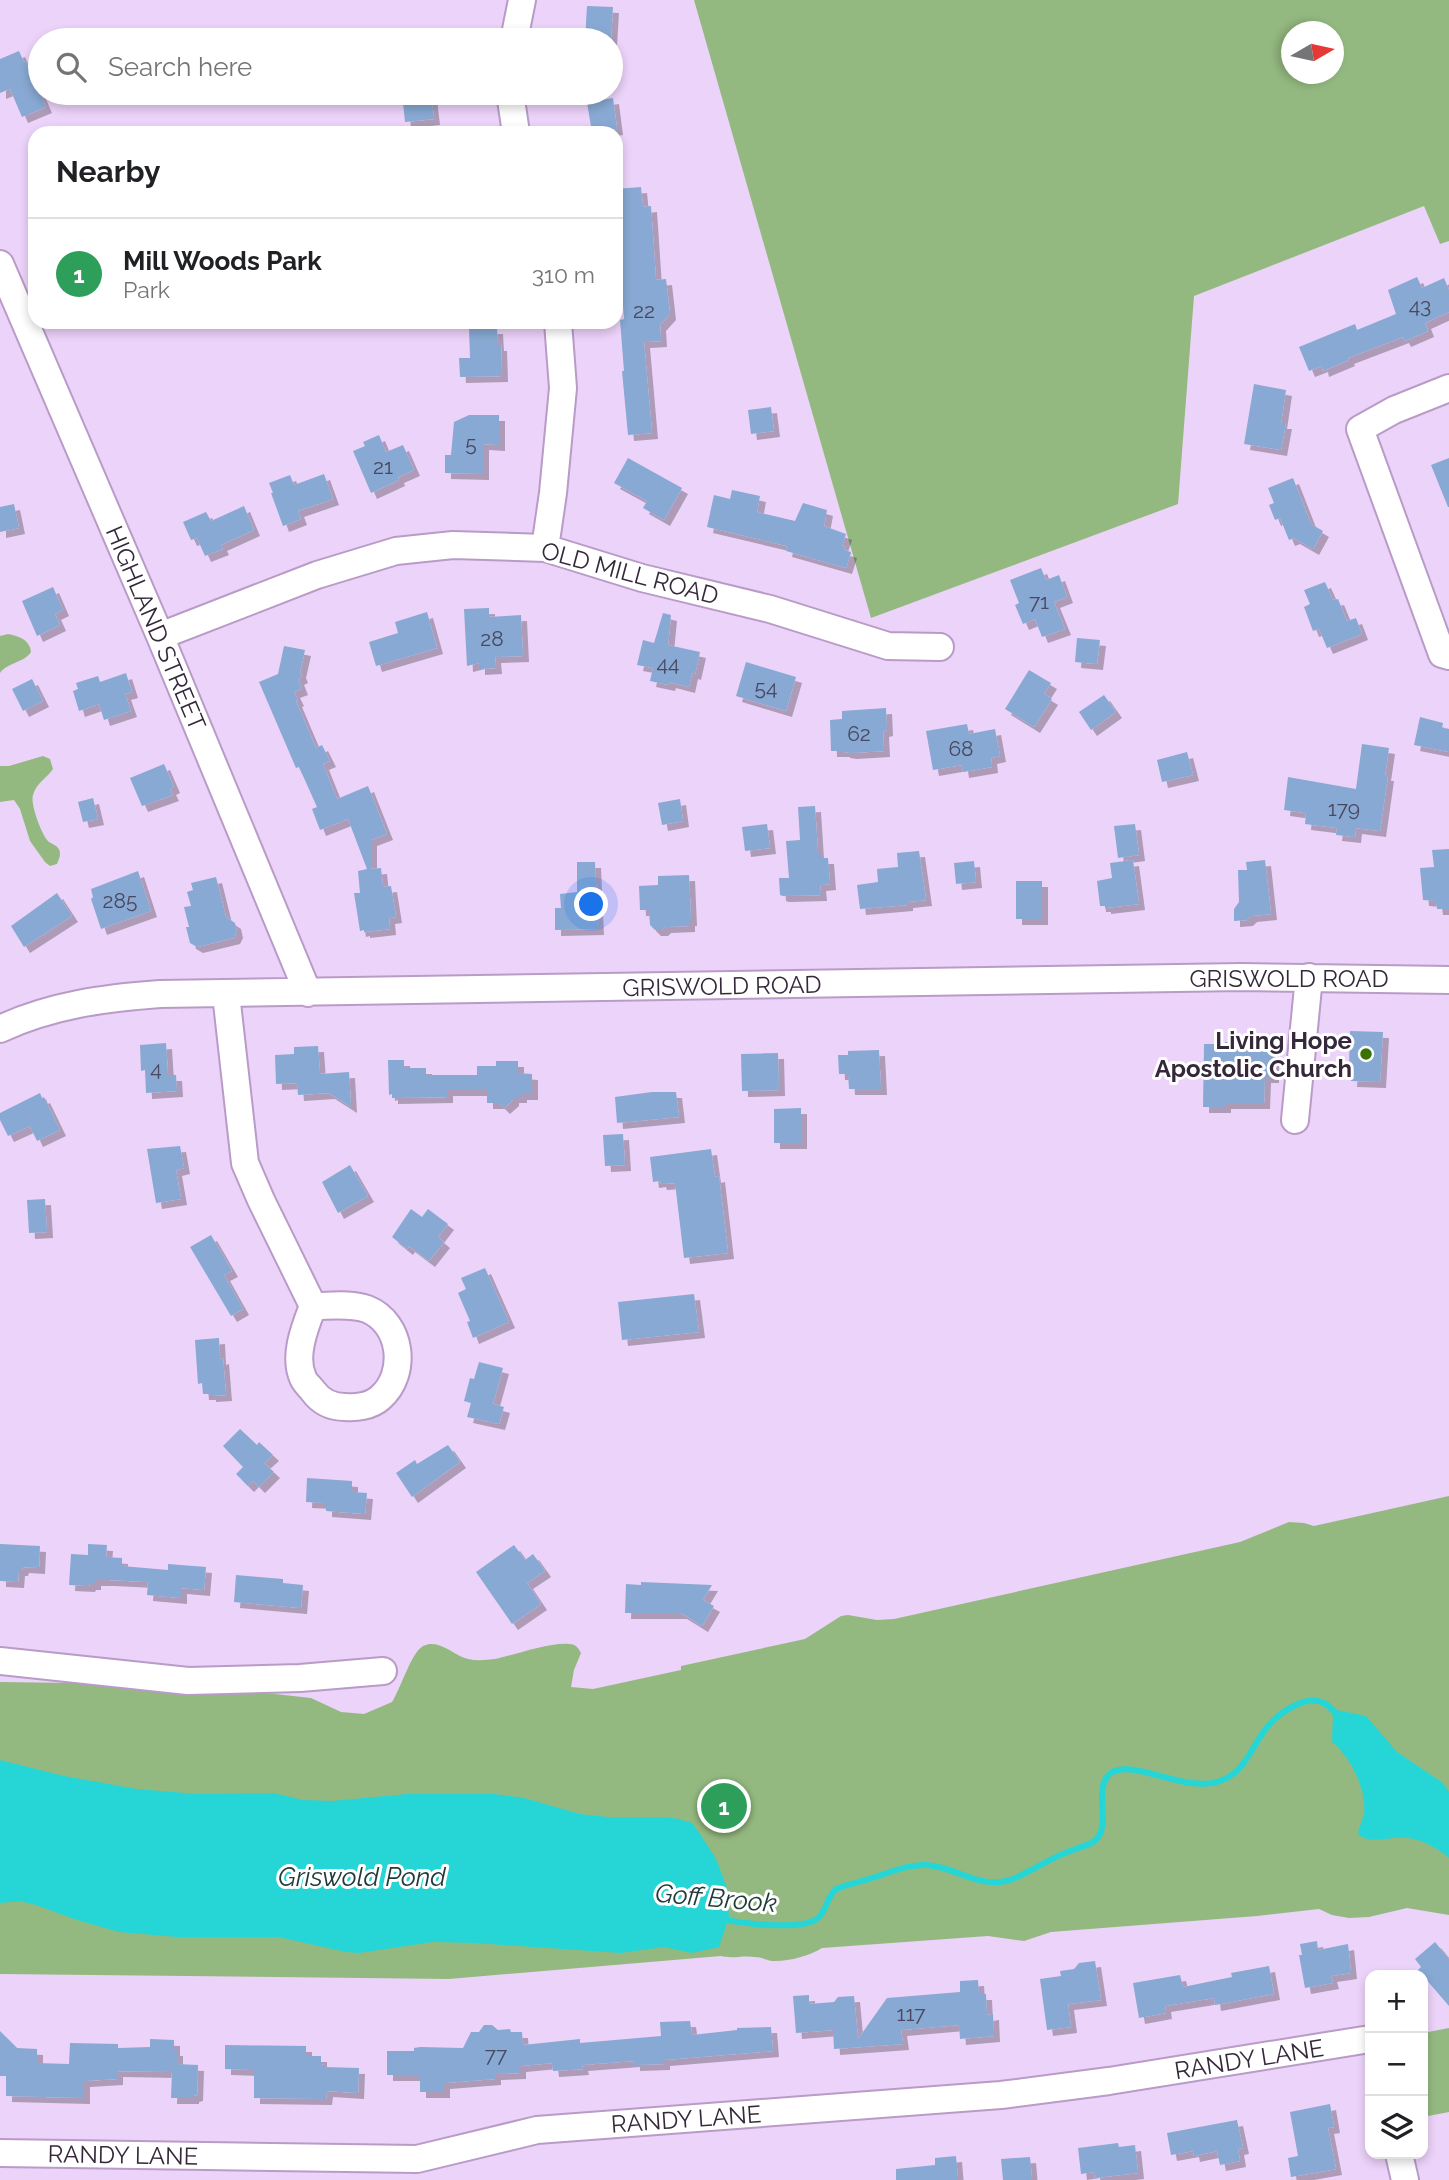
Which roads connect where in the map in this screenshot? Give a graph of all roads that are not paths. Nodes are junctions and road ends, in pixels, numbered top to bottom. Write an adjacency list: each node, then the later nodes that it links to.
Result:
1 (522, 0): 2 (street)
2 (516, 28)
3 (512, 105): 4 (street)
4 (515, 126)
5 (1, 269): 9 (street, HIGHLAND STREET)
6 (559, 329): 8 (street)
7 (1449, 388): 11 (street)
8 (545, 548): 9 (street, OLD MILL ROAD); 10 (street, OLD MILL ROAD)
9 (160, 636): 14 (street, HIGHLAND STREET)
10 (940, 647)
11 (1449, 656)
12 (1309, 977): 13 (street, GRISWOLD ROAD); 14 (street, GRISWOLD ROAD); 17 (street)
13 (1449, 980)
14 (308, 993): 15 (street, GRISWOLD ROAD)
15 (226, 994): 16 (street, GRISWOLD ROAD); 18 (street)
16 (0, 1029)
17 (1295, 1120)
18 (313, 1306)
19 (0, 1661): 20 (street)
20 (383, 1671)
21 (1365, 2040): 22 (street, RANDY LANE)
22 (0, 2154)
23 (1400, 2159): 24 (street)
24 (1405, 2180)

